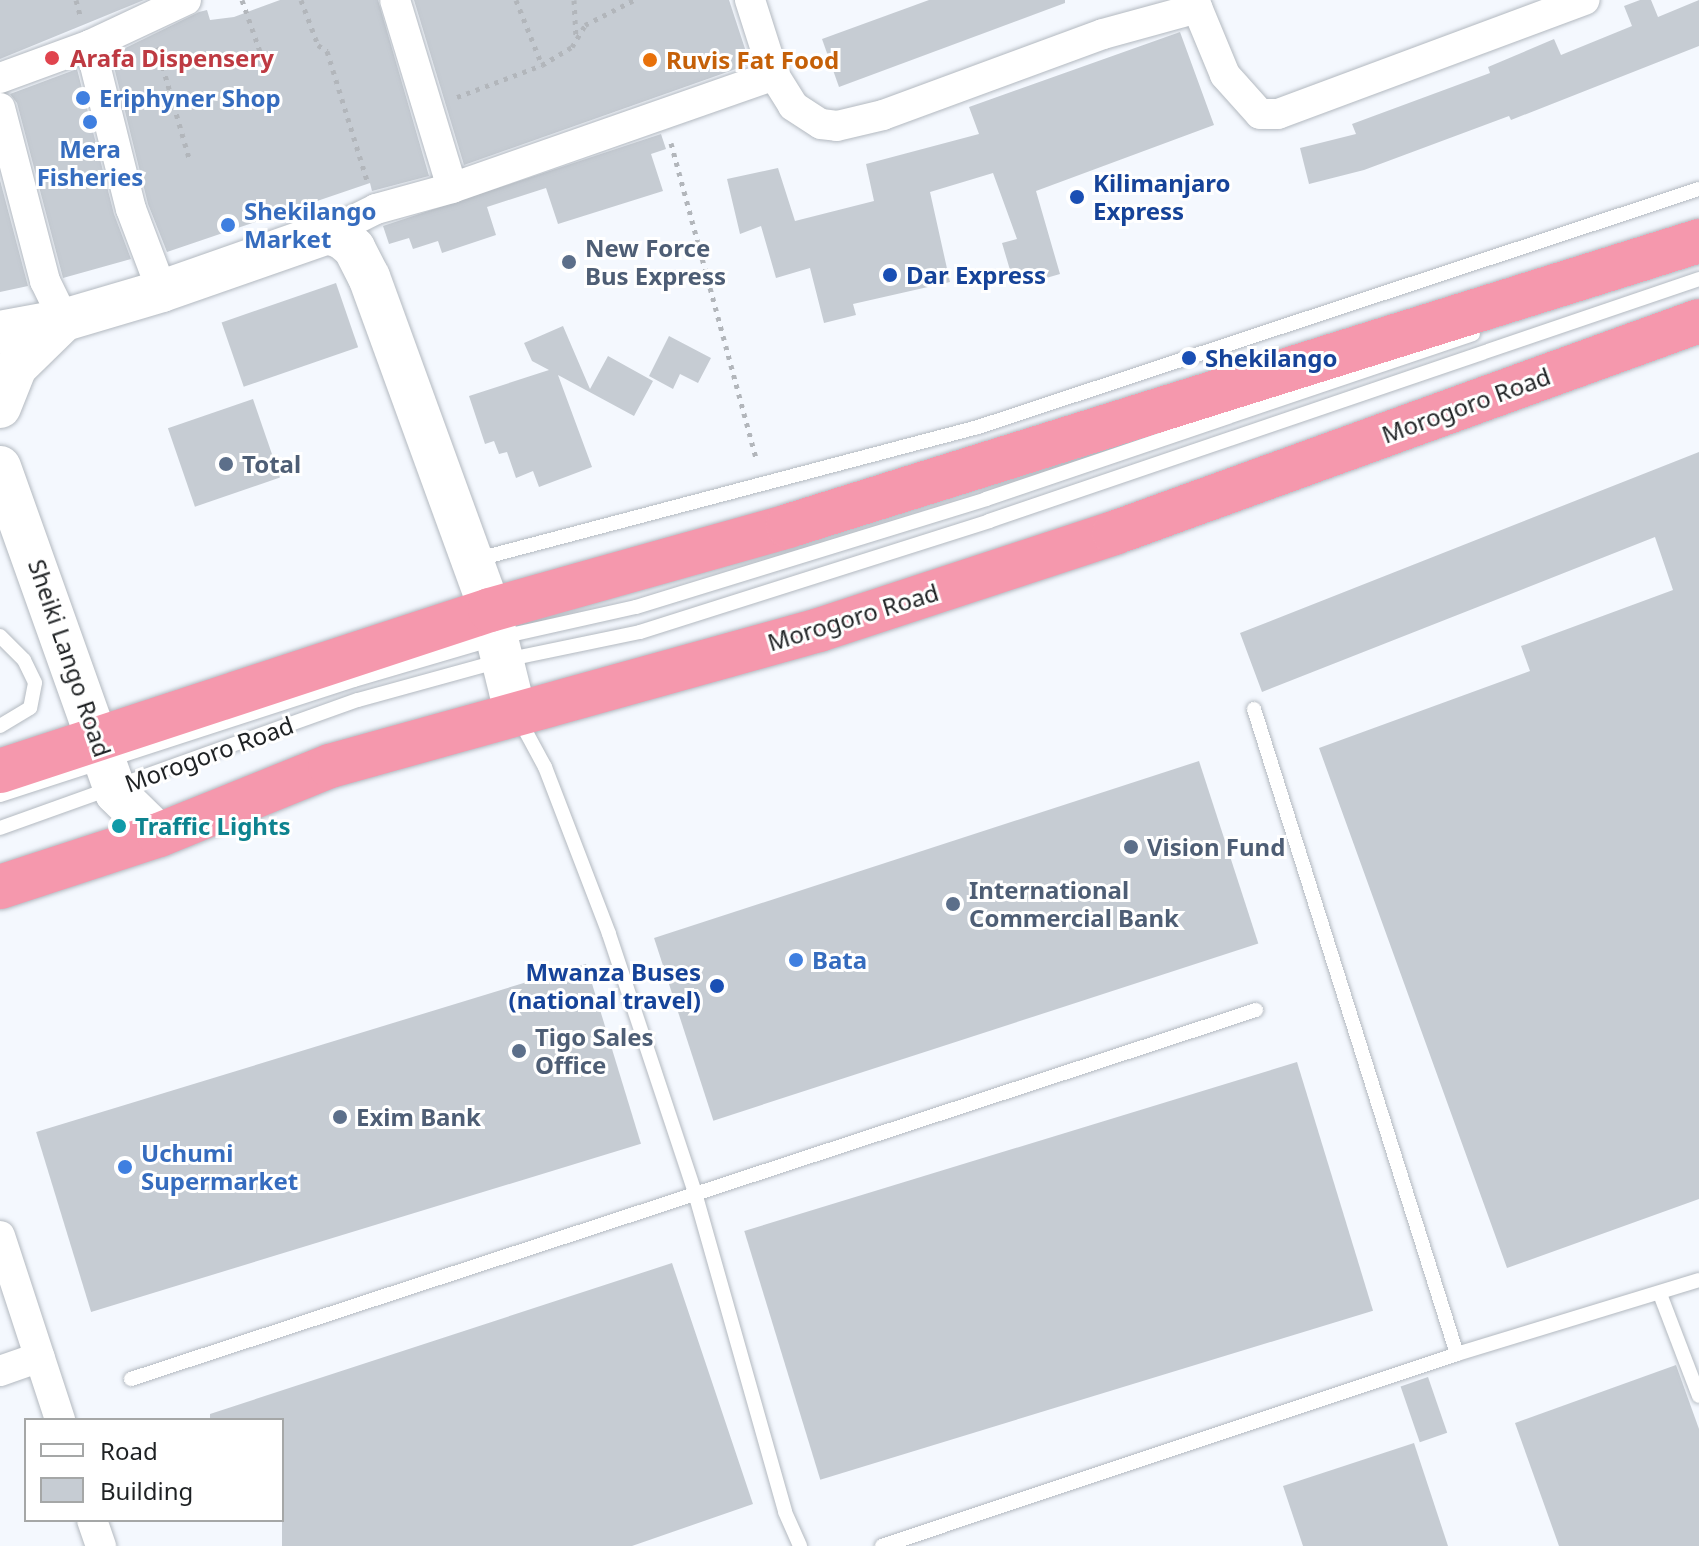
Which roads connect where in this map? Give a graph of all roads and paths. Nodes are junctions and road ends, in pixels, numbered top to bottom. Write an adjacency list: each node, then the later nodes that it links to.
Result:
1 (184, 0): 11 (street); 16 (street)
2 (242, 0): 14 (path)
3 (301, 0): 25 (path)
4 (395, 0): 19 (street)
5 (516, 0): 15 (path)
6 (574, 0): 12 (path)
7 (634, 0): 12 (path)
8 (750, 0): 17 (street)
9 (1584, 0): 10 (street)
10 (1196, 4): 17 (street)
11 (148, 17): 13 (street); 22 (path)
12 (576, 39): 15 (path)
13 (90, 45): 18 (street); 29 (street)
14 (263, 60)
15 (542, 65): 19 (path)
16 (0, 69)
17 (774, 75): 21 (street)
18 (0, 78)
19 (430, 107): 23 (street)
20 (0, 108): 30 (street)
21 (664, 114): 23 (street); 37 (path)
22 (189, 158)
23 (452, 188): 25 (street)
24 (1699, 189): 34 (lane)
25 (376, 209): 26 (street)
26 (328, 233): 29 (main road); 38 (main road)
27 (1699, 241): 34 (highway, Morogoro Road)
28 (1699, 279): 40 (lane, Morogoro Road)
29 (162, 291): 30 (main road)
30 (64, 320): 33 (main road); 35 (main road)
31 (1699, 321): 42 (highway, Morogoro Road)
32 (1492, 328): 40 (lane, Morogoro Road)
33 (0, 332)
34 (1132, 400): 37 (lane); 40 (highway, Morogoro Road)
35 (0, 407)
36 (0, 467): 44 (main road, Sheiki Lango Road)
37 (761, 485): 38 (lane)
38 (470, 562): 40 (main road)
39 (0, 636): 43 (lane)
40 (496, 636): 42 (main road); 44 (highway, Morogoro Road)
41 (1254, 709): 55 (lane)
42 (515, 712): 48 (highway, Morogoro Road); 51 (lane)
43 (0, 726)
44 (107, 763): 45 (highway, Morogoro Road); 46 (lane, Morogoro Road); 47 (lane, Morogoro Road); 48 (main road, Sheiki Lango Road)
45 (0, 771)
46 (0, 795)
47 (0, 828)
48 (159, 835): 49 (highway, Morogoro Road)
49 (0, 887)
50 (1256, 1010): 51 (lane)
51 (695, 1193): 58 (lane); 63 (lane)
52 (0, 1236): 56 (street)
53 (1699, 1280): 54 (lane)
54 (1660, 1294): 55 (lane); 59 (lane)
55 (1457, 1354): 64 (lane)
56 (40, 1357): 57 (street); 60 (street)
57 (0, 1371)
58 (131, 1379)
59 (1699, 1396)
60 (59, 1418)
61 (93, 1522): 62 (street)
62 (101, 1546)
63 (800, 1546)
64 (882, 1546)

